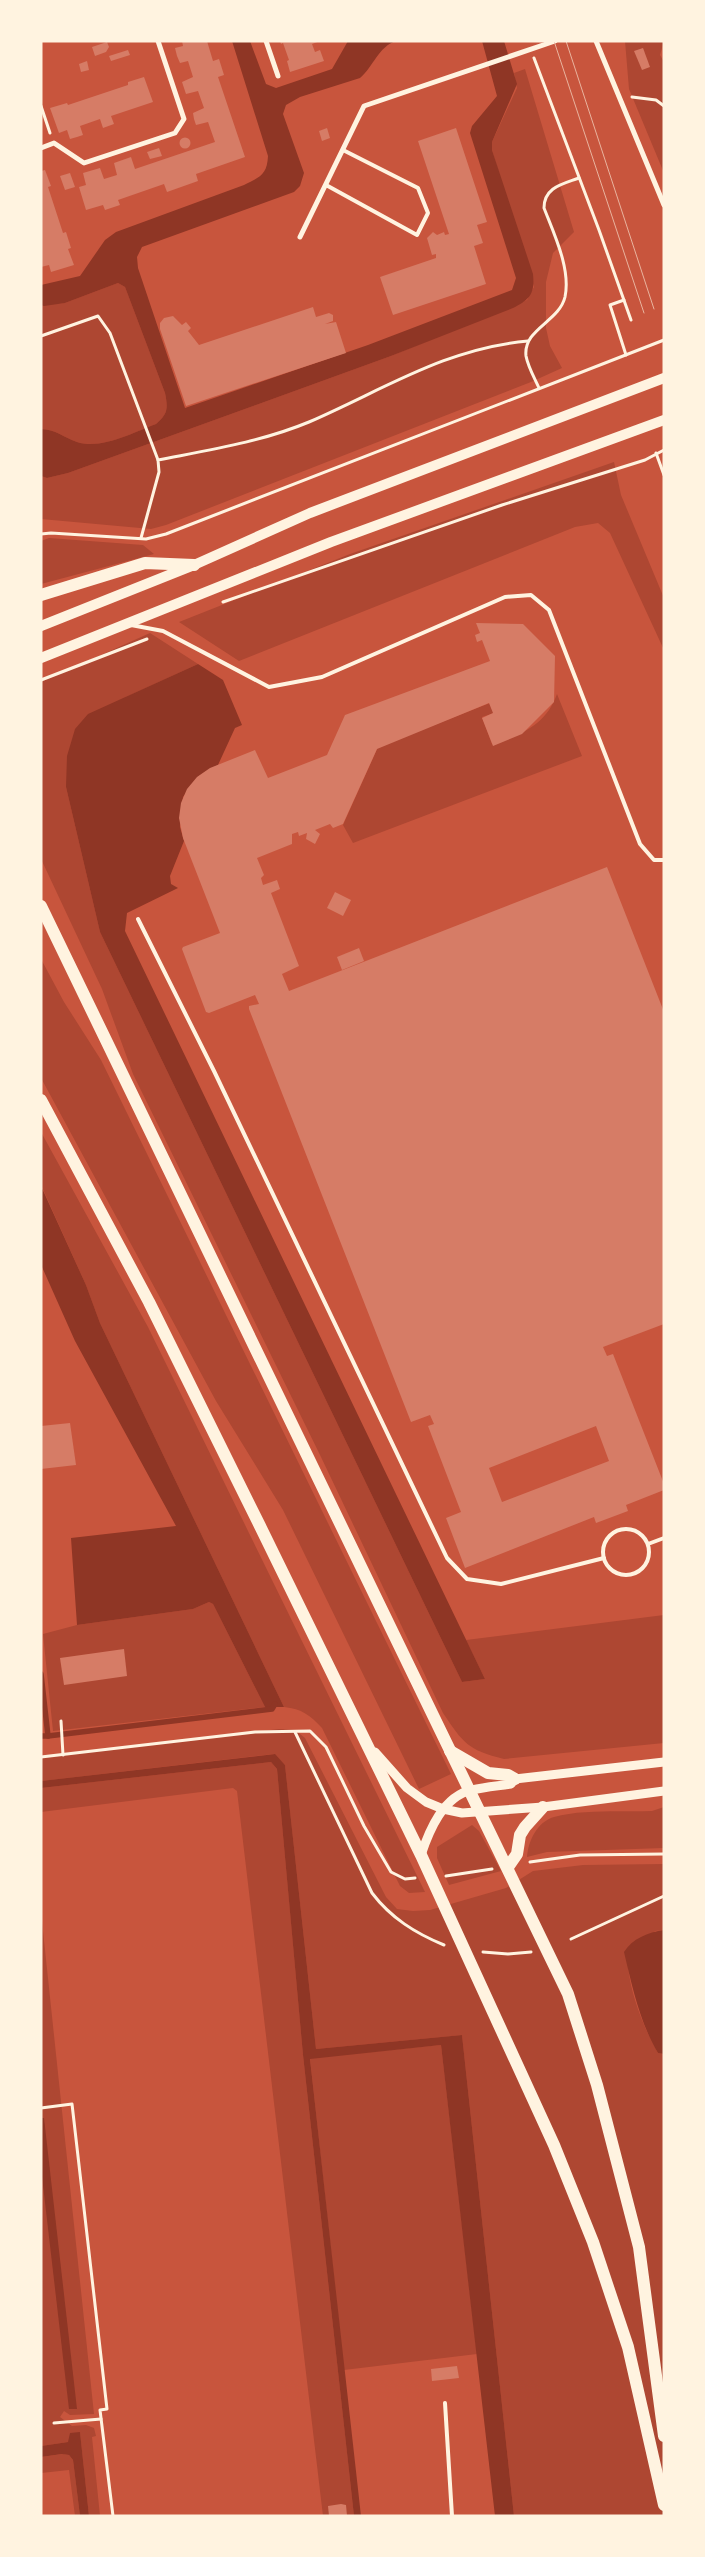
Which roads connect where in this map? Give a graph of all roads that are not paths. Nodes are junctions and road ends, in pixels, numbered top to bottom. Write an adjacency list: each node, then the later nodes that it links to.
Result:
1 (158, 41): 6 (street)
2 (266, 41): 5 (street)
3 (555, 41): 7 (street)
4 (596, 41): 9 (street)
5 (278, 76)
6 (41, 148)
7 (343, 150): 8 (street); 8 (lane)
8 (326, 185): 10 (street)
9 (664, 204)
10 (300, 237)
11 (664, 378): 13 (main road)
12 (664, 420): 15 (main road)
13 (194, 565): 14 (main road); 16 (main road)
14 (41, 594)
15 (123, 624): 17 (main road); 18 (lane)
16 (41, 626)
17 (41, 658)
18 (664, 860)
19 (41, 906): 26 (main road)
20 (138, 919): 24 (lane)
21 (41, 1100): 25 (main road)
22 (664, 1538): 23 (lane)
23 (648, 1544): 24 (lane); 24 (lane)
24 (604, 1558)
25 (361, 1737): 32 (street); 34 (main road)
26 (450, 1751): 28 (main road); 29 (main road)
27 (664, 1762): 28 (street)
28 (515, 1779): 29 (street)
29 (470, 1790): 32 (street); 33 (main road)
30 (664, 1791): 31 (street)
31 (543, 1807): 33 (street); 35 (main road)
32 (443, 1809): 33 (street); 34 (street)
33 (480, 1811): 35 (main road)
34 (421, 1855): 38 (main road)
35 (508, 1867): 37 (main road)
36 (445, 2403): 39 (lane)
37 (664, 2436)
38 (664, 2506)
39 (452, 2516)

